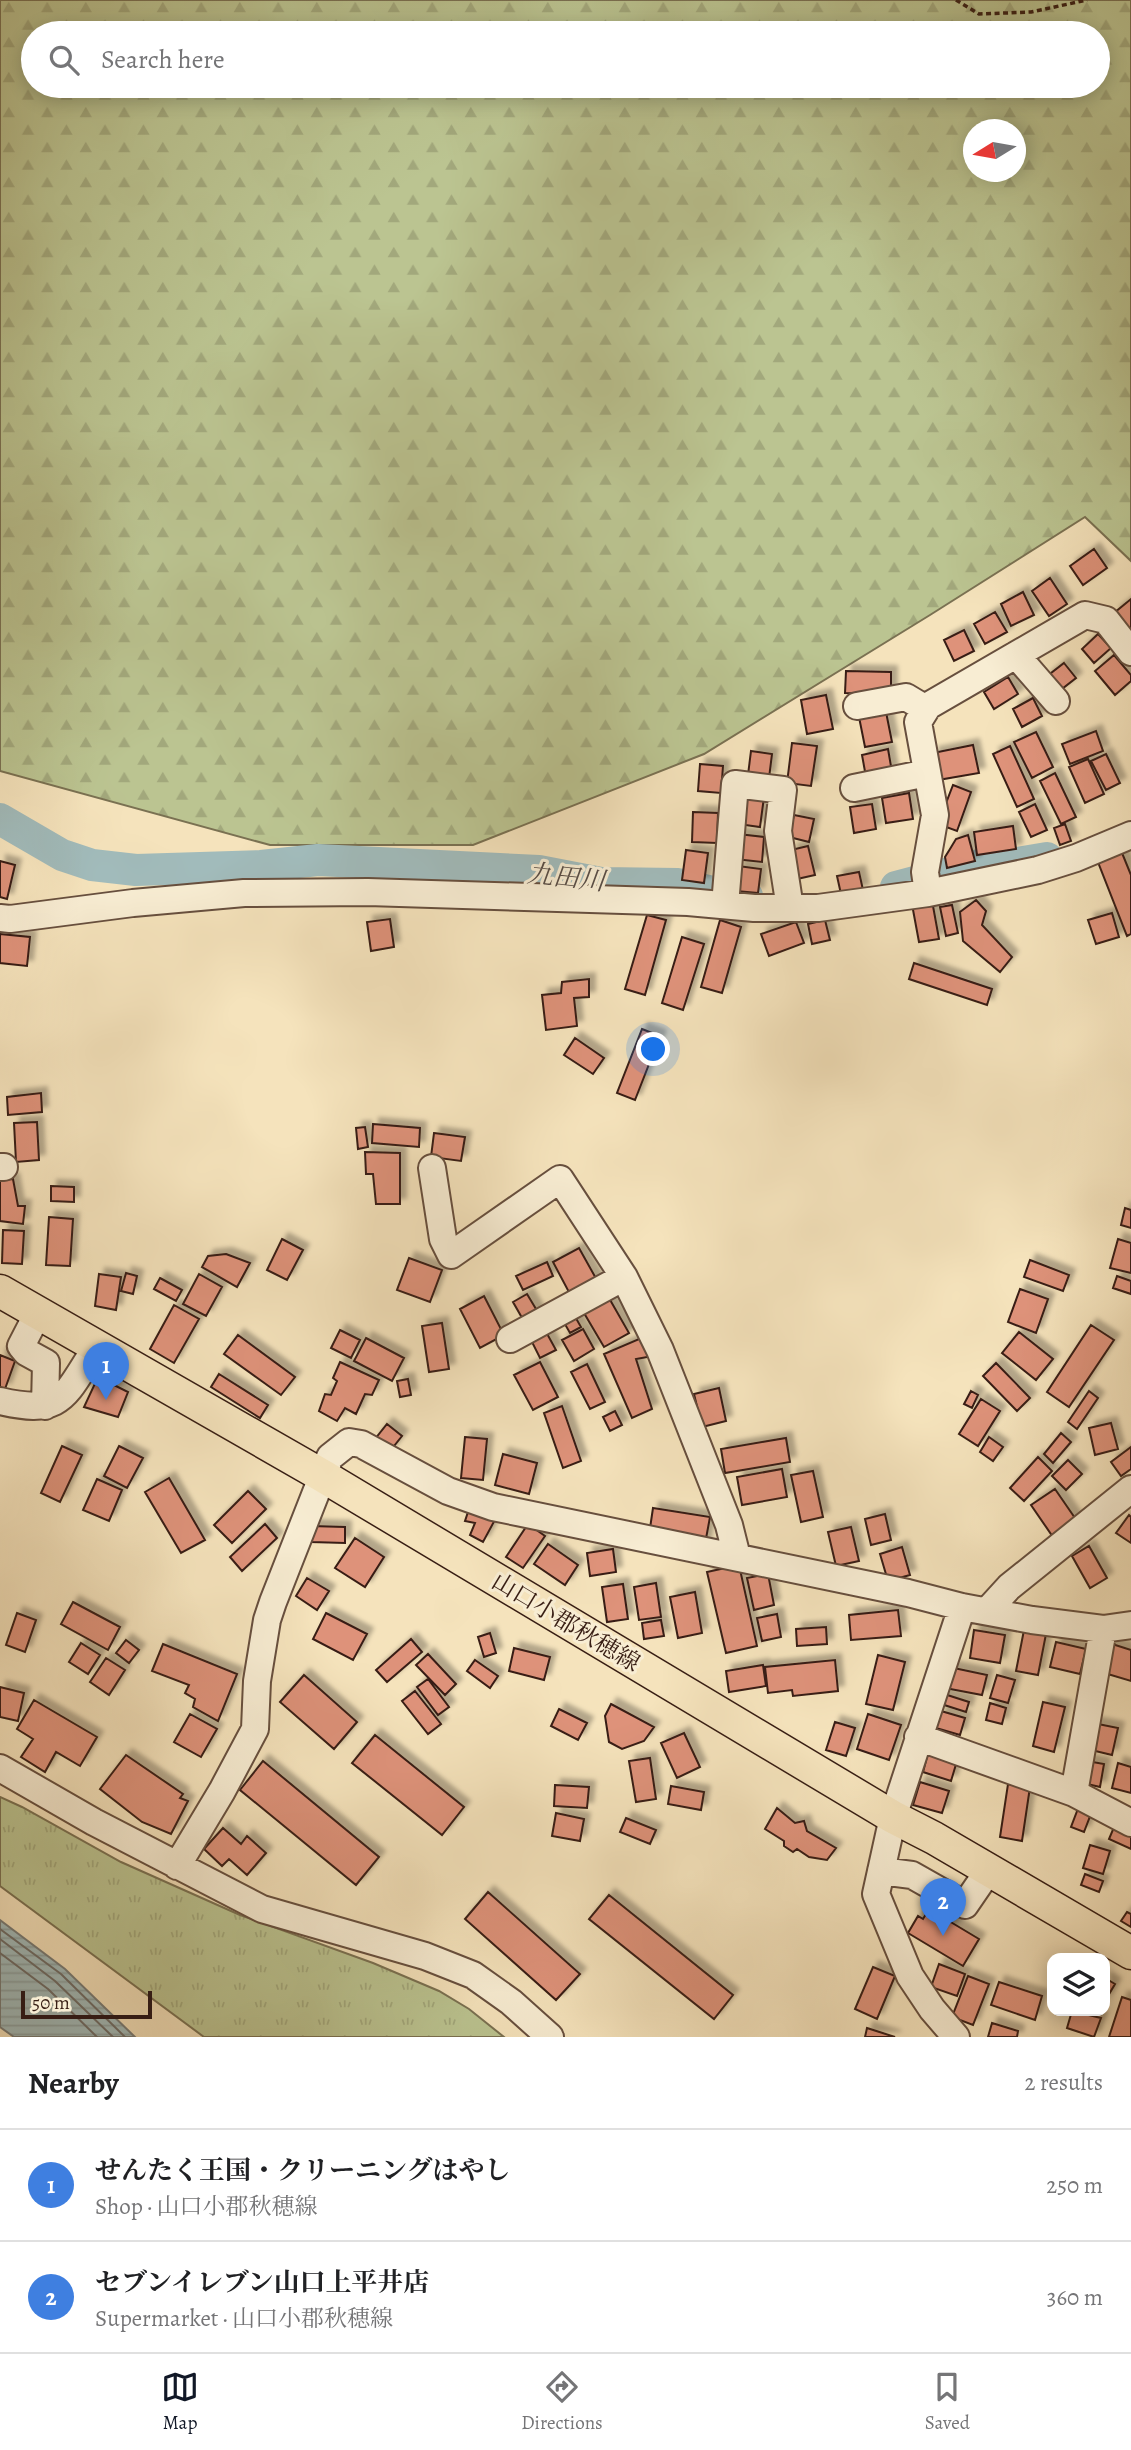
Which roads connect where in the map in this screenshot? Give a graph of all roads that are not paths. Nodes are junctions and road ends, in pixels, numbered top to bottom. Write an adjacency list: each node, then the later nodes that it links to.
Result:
1 (1131, 652): 2 (street)
2 (1016, 655): 3 (street); 5 (street)
3 (1056, 701)
4 (857, 706): 5 (street)
5 (926, 709): 6 (street)
6 (927, 773): 7 (street); 9 (street)
7 (854, 788)
8 (1131, 835): 9 (street)
9 (927, 885): 11 (street)
10 (725, 899): 11 (street); 11 (street); 12 (street)
11 (788, 900)
12 (0, 918)
13 (432, 1168): 14 (street)
14 (624, 1277): 17 (street); 23 (street)
15 (0, 1291): 16 (main road, 山口小郡秋穂線)
16 (38, 1313): 18 (main road, 山口小郡秋穂線); 20 (street)
17 (510, 1339)
18 (96, 1348): 20 (street); 21 (main road, 山口小郡秋穂線)
19 (0, 1401): 20 (street)
20 (45, 1406)
21 (323, 1476): 23 (street); 31 (main road, 山口小郡秋穂線); 34 (street)
22 (1131, 1489): 25 (street)
23 (737, 1557): 24 (street)
24 (962, 1607): 25 (street); 28 (street)
25 (988, 1611): 27 (street)
26 (1131, 1625): 27 (street)
27 (1102, 1629): 30 (street)
28 (918, 1737): 30 (street); 31 (street)
29 (0, 1768): 34 (street)
30 (1074, 1793): 32 (street)
31 (893, 1817): 33 (main road, 山口小郡秋穂線); 36 (street)
32 (1131, 1823)
33 (934, 1838): 35 (main road, 山口小郡秋穂線); 37 (street)
34 (177, 1866): 39 (street)
35 (989, 1870): 37 (street); 38 (main road, 山口小郡秋穂線)
36 (881, 1871): 37 (street); 40 (street)
37 (912, 1875)
38 (1131, 1953)
39 (550, 2037)
40 (956, 2037)

